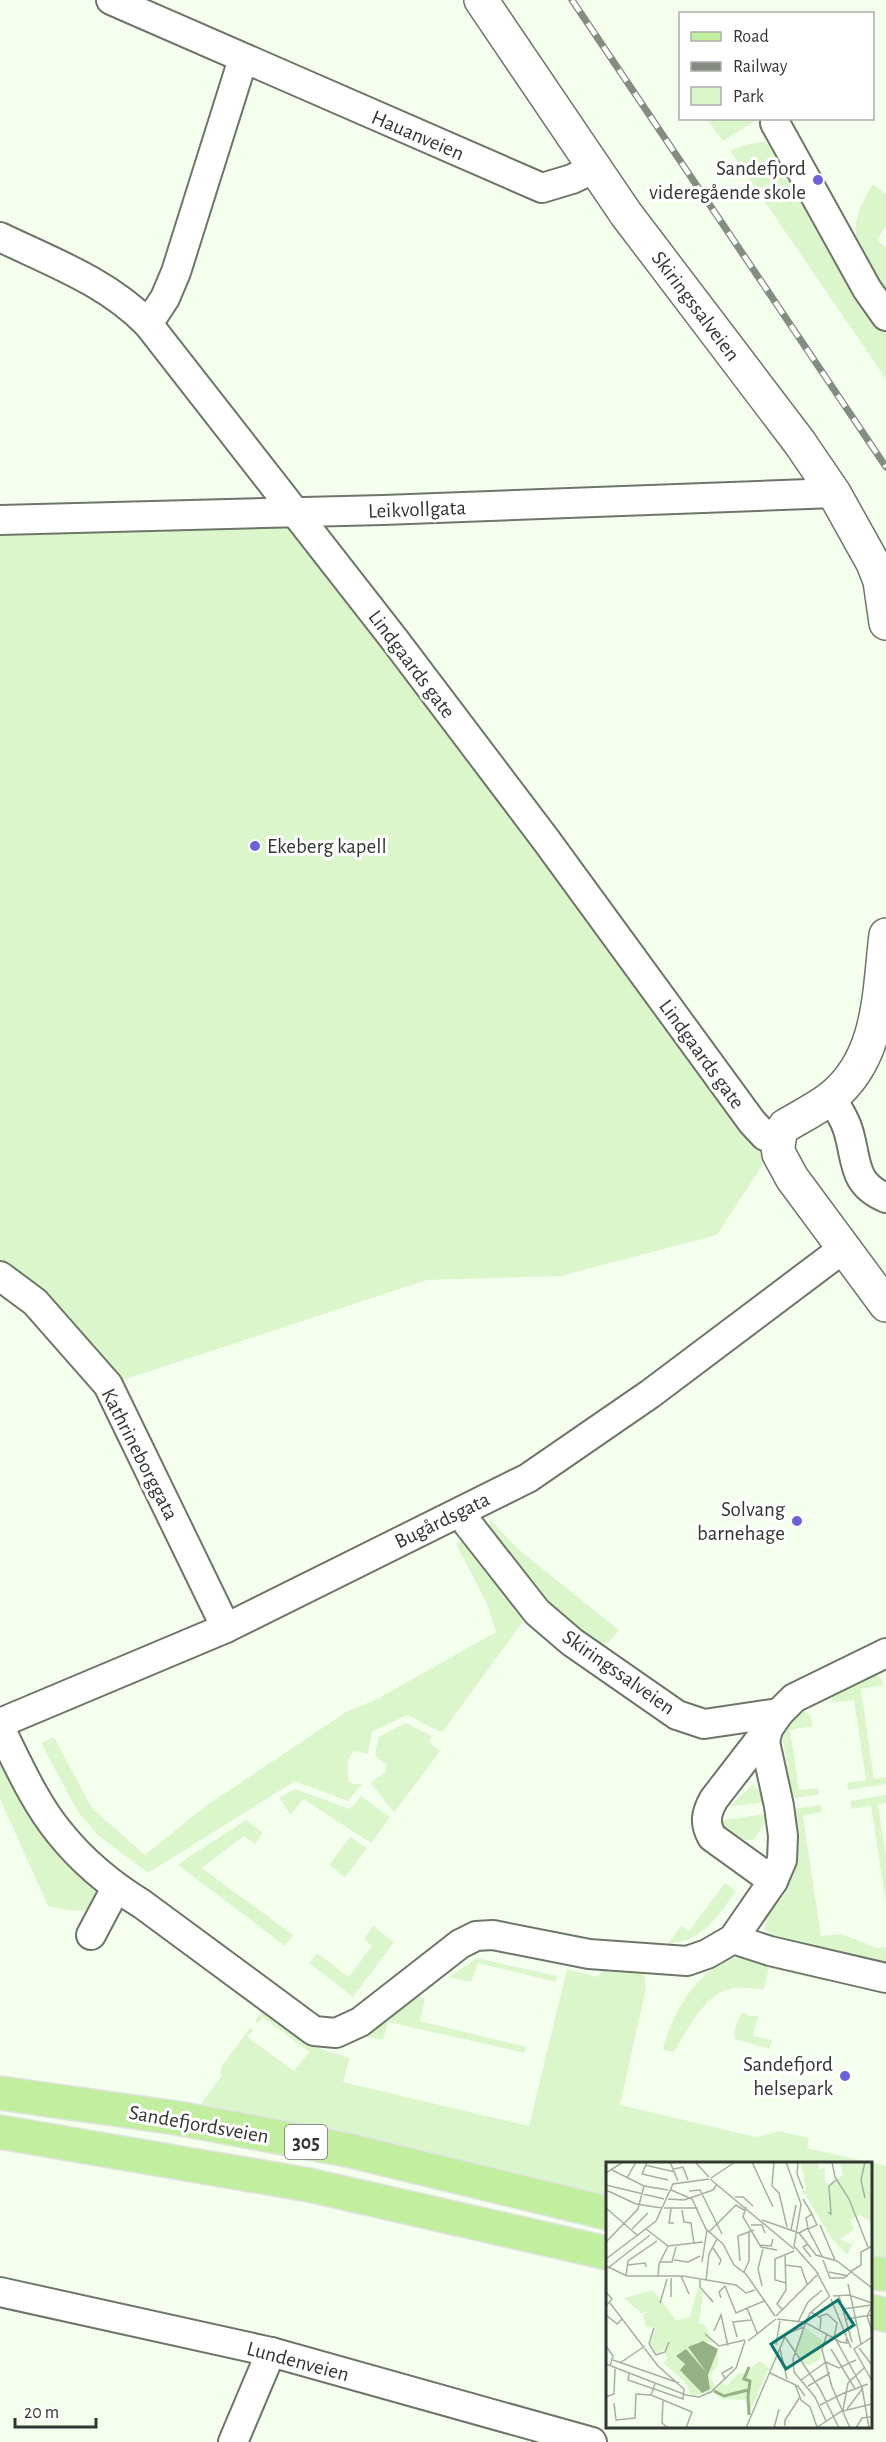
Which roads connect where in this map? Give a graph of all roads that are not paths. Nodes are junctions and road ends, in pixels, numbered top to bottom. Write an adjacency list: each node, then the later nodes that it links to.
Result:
1 (111, 0): 3 (street, Hauanveien)
2 (481, 0): 5 (main road, Skiringssalveien)
3 (243, 59): 5 (street, Hauanveien); 8 (street)
4 (775, 123): 7 (street)
5 (595, 168): 9 (main road, Skiringssalveien)
6 (0, 237): 8 (street, Lindgaards gate)
7 (886, 316)
8 (148, 324): 10 (street, Lindgaards gate)
9 (834, 493): 10 (street, Leikvollgata); 12 (main road, Skiringssalveien)
10 (296, 513): 11 (street, Leikvollgata); 15 (street, Lindgaards gate)
11 (0, 520)
12 (886, 623)
13 (886, 935): 14 (main road)
14 (831, 1098): 15 (main road); 16 (street)
15 (778, 1141): 17 (main road)
16 (886, 1198)
17 (844, 1248): 19 (main road); 20 (street, Bugårdsgata)
18 (0, 1276): 21 (street, Kathrineborggata)
19 (886, 1305)
20 (462, 1511): 21 (street, Bugårdsgata); 23 (street, Skiringssalveien)
21 (226, 1628): 24 (street, Bugårdsgata)
22 (886, 1653): 23 (street)
23 (773, 1721): 25 (street); 25 (street)
24 (0, 1726): 26 (street)
25 (773, 1881): 28 (street)
26 (116, 1888): 27 (street); 28 (street)
27 (91, 1935)
28 (733, 1939): 29 (street)
29 (886, 1978)
30 (0, 2093): 32 (main road, Sandefjordsveien / 305)
31 (0, 2132): 33 (main road, Sandefjordsveien / 305)
32 (606, 2213)
33 (606, 2253)
34 (871, 2273): 35 (main road)
35 (886, 2274)
36 (0, 2292): 39 (street, Lundenveien)
37 (871, 2311): 38 (main road)
38 (886, 2315)
39 (271, 2352): 40 (street); 41 (street, Lundenveien)
40 (233, 2442)
41 (591, 2442)

